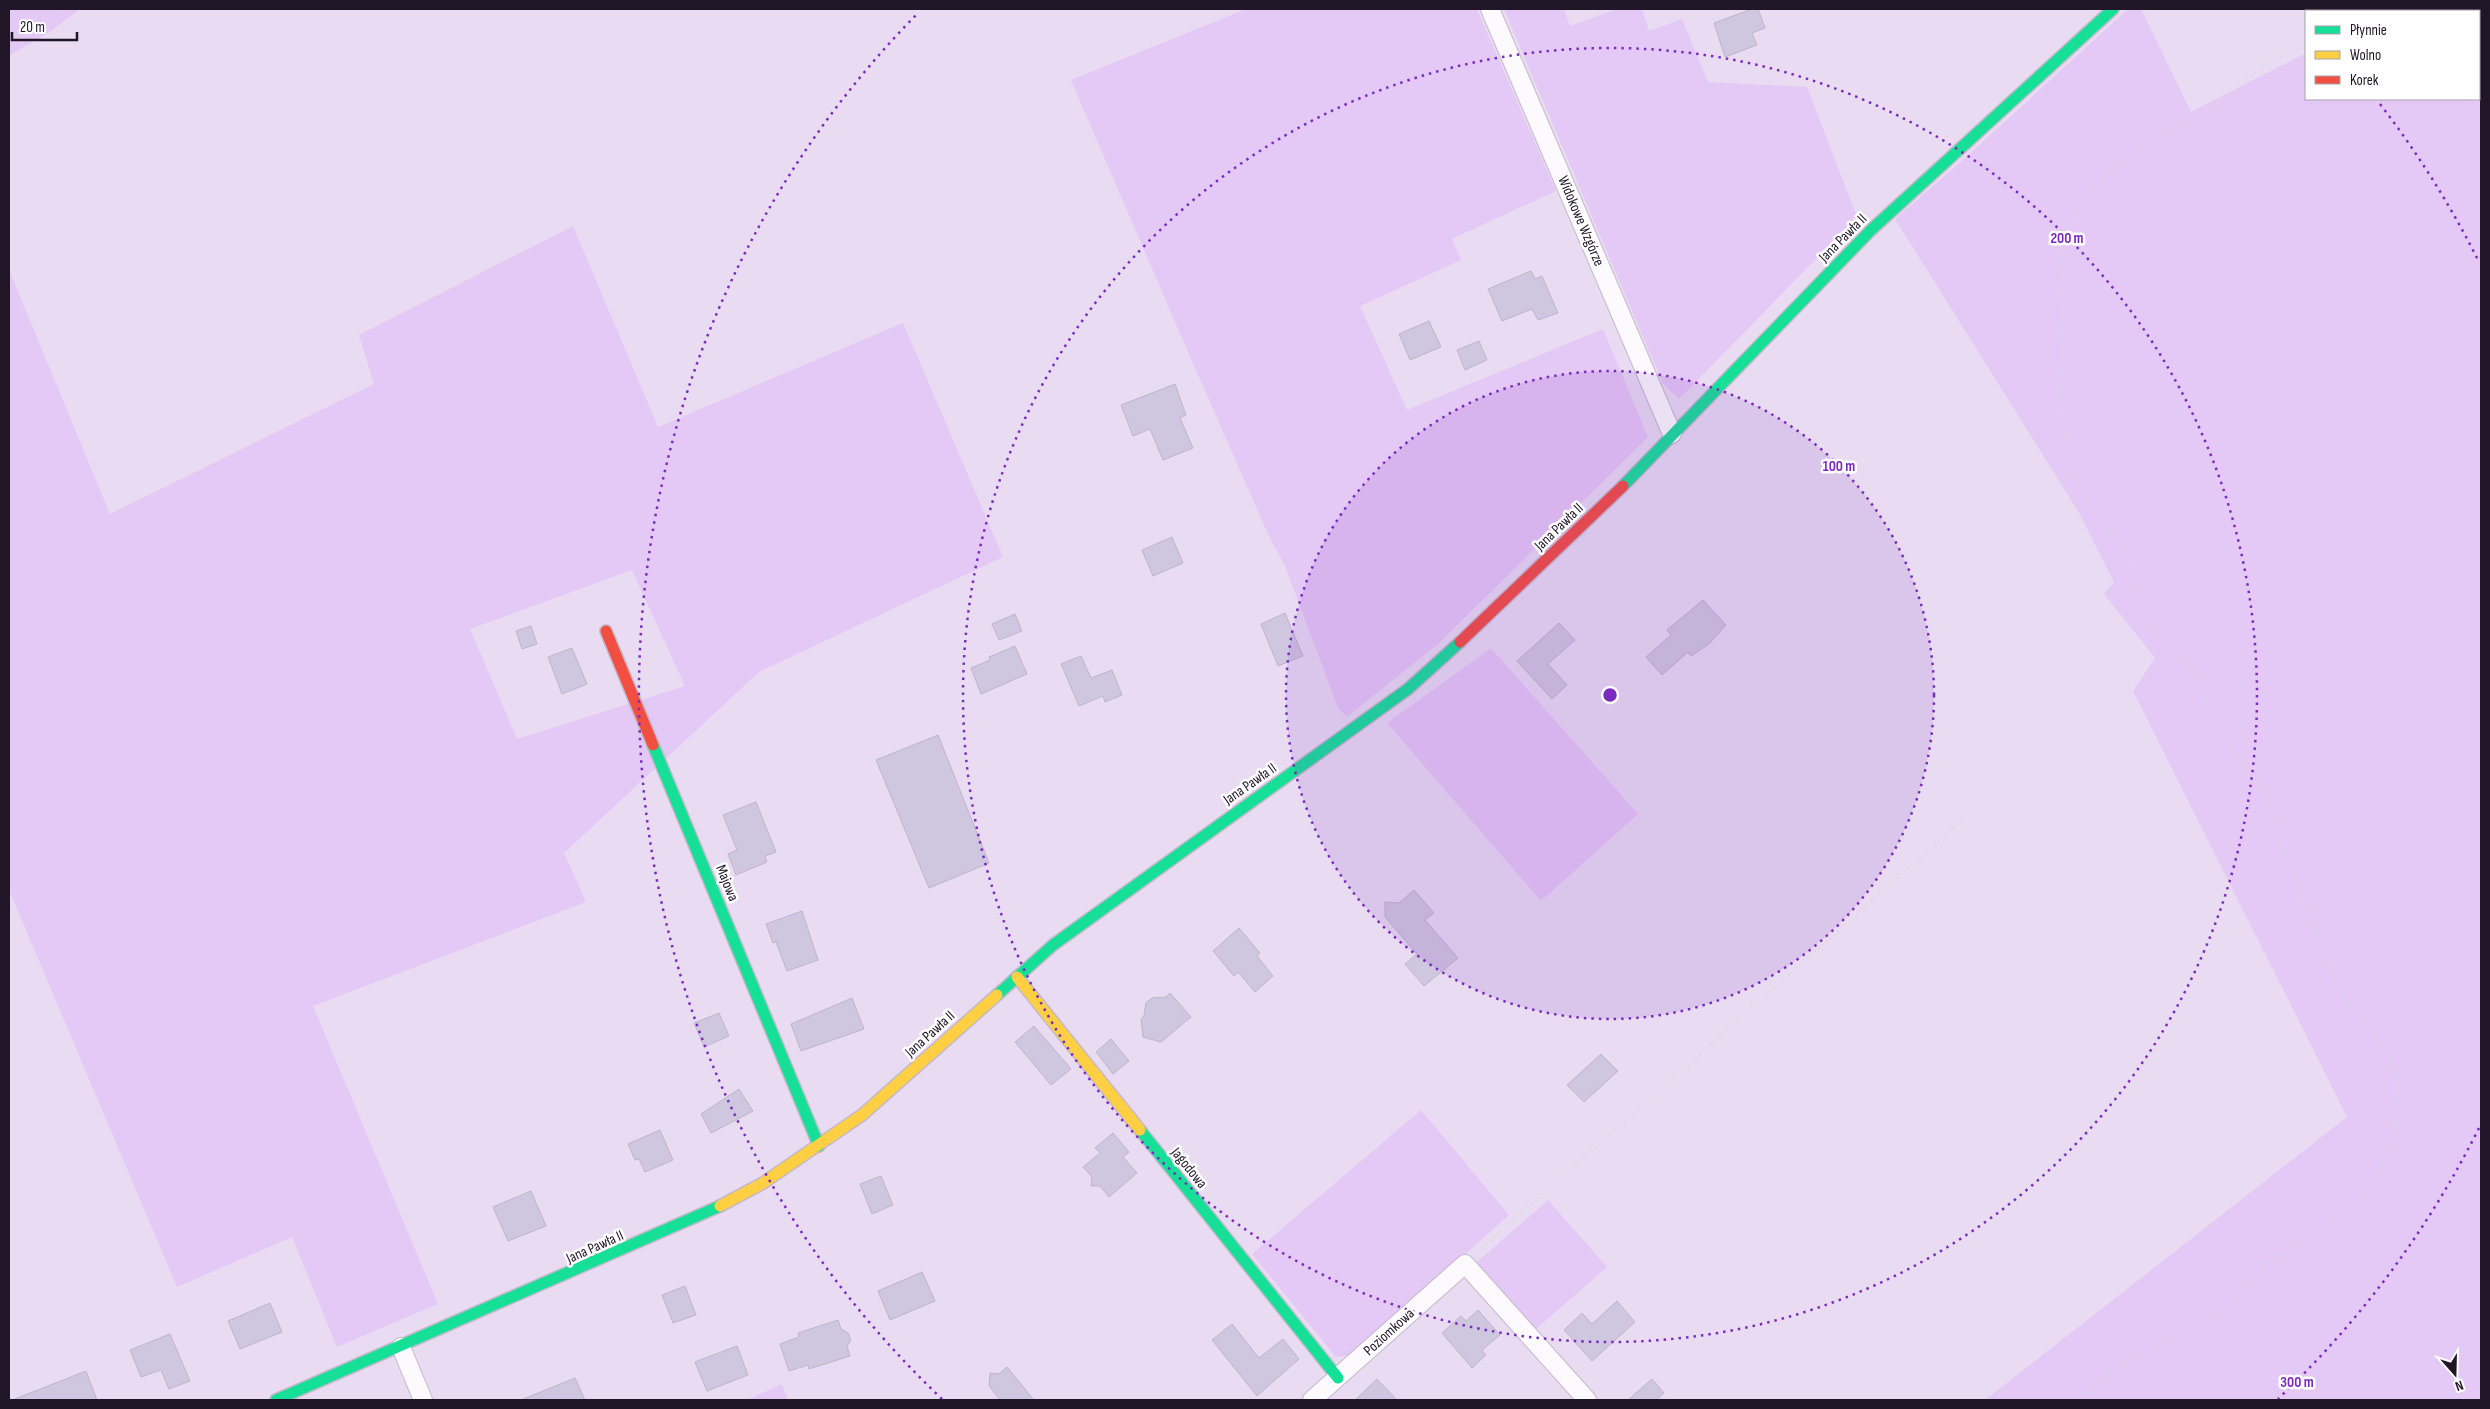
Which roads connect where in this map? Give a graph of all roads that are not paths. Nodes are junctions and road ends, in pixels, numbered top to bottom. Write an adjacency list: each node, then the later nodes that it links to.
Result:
1 (1490, 9): 3 (street, Widokowe Wzgórze)
2 (2113, 9): 3 (street, Jana Pawła II)
3 (1672, 434): 5 (street, Jana Pawła II)
4 (606, 631): 6 (street, Majowa)
5 (1017, 976): 6 (street, Jana Pawła II); 8 (street, Jagodowa)
6 (819, 1146): 7 (street, Jana Pawła II)
7 (401, 1347): 10 (street, Jana Pawła II); 11 (street)
8 (1338, 1378): 9 (street, Poziomkowa); 12 (street, Poziomkowa)
9 (1320, 1398)
10 (276, 1400)
11 (424, 1400)
12 (1587, 1400)

